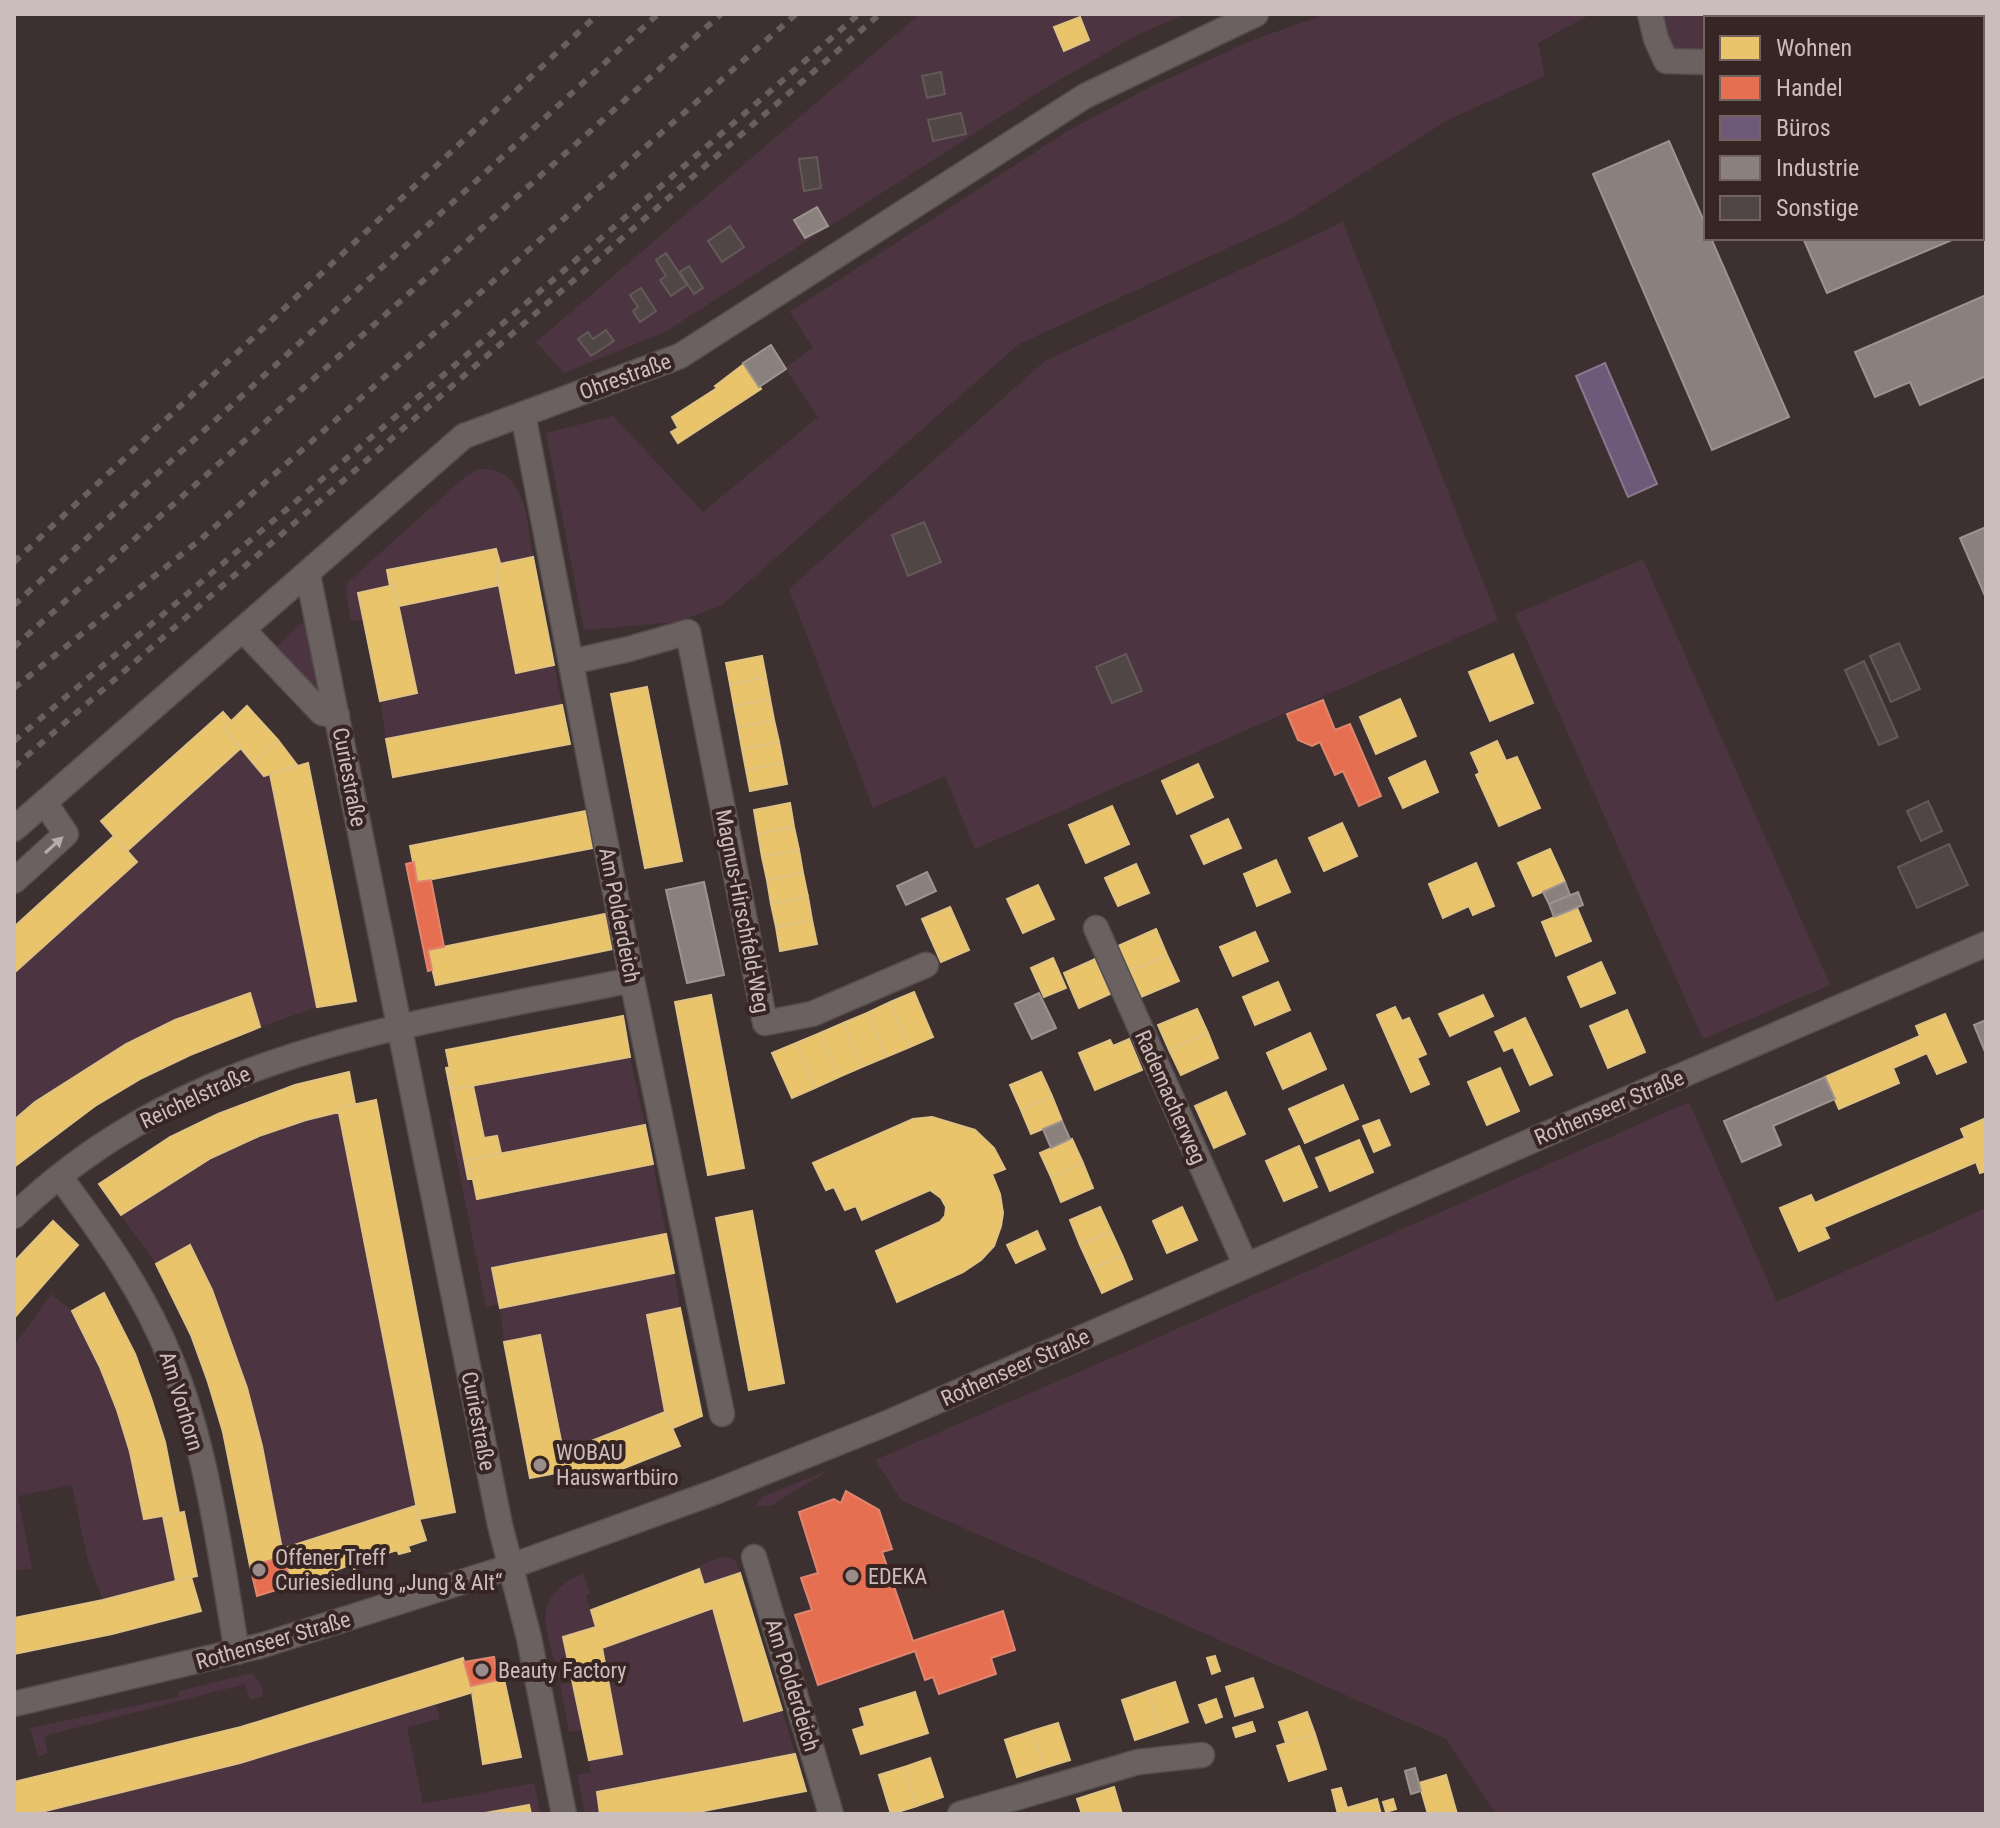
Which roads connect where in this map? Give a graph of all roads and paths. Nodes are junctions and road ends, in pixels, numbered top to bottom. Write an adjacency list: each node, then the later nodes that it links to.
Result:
1 (1256, 14): 4 (street, Ohrestraße)
2 (1650, 14): 3 (street)
3 (1704, 62)
4 (523, 414): 5 (street, Ohrestraße); 7 (street, Am Polderdeich)
5 (308, 575): 6 (street, Ohrestraße); 8 (street, Curiestraße)
6 (244, 631): 8 (street, Curiestraße); 9 (street, Ohrestraße)
7 (571, 662): 14 (street, Magnus-Hirschfeld-Weg); 15 (street, Am Polderdeich)
8 (337, 715): 16 (street, Curiestraße)
9 (45, 803): 10 (street, Ohrestraße); 11 (street, one-way to 9)
10 (14, 829)
11 (14, 881)
12 (1096, 928): 19 (street, Rademacherweg)
13 (1986, 944): 19 (street, Rothenseer Straße)
14 (926, 965)
15 (632, 980): 16 (street); 20 (street, Am Polderdeich)
16 (400, 1028): 17 (street, Reichelstraße); 22 (street, Curiestraße)
17 (60, 1177): 18 (street, Reichelstraße); 23 (street, Am Vorhorn)
18 (14, 1216)
19 (1246, 1266): 22 (street, Rothenseer Straße)
20 (722, 1414)
21 (754, 1557): 27 (street, Am Polderdeich)
22 (509, 1567): 23 (street, Rothenseer Straße); 26 (street, Curiestraße)
23 (237, 1652): 24 (street, Rothenseer Straße)
24 (14, 1704)
25 (1202, 1755): 28 (street)
26 (564, 1814)
27 (831, 1814)
28 (960, 1814)

